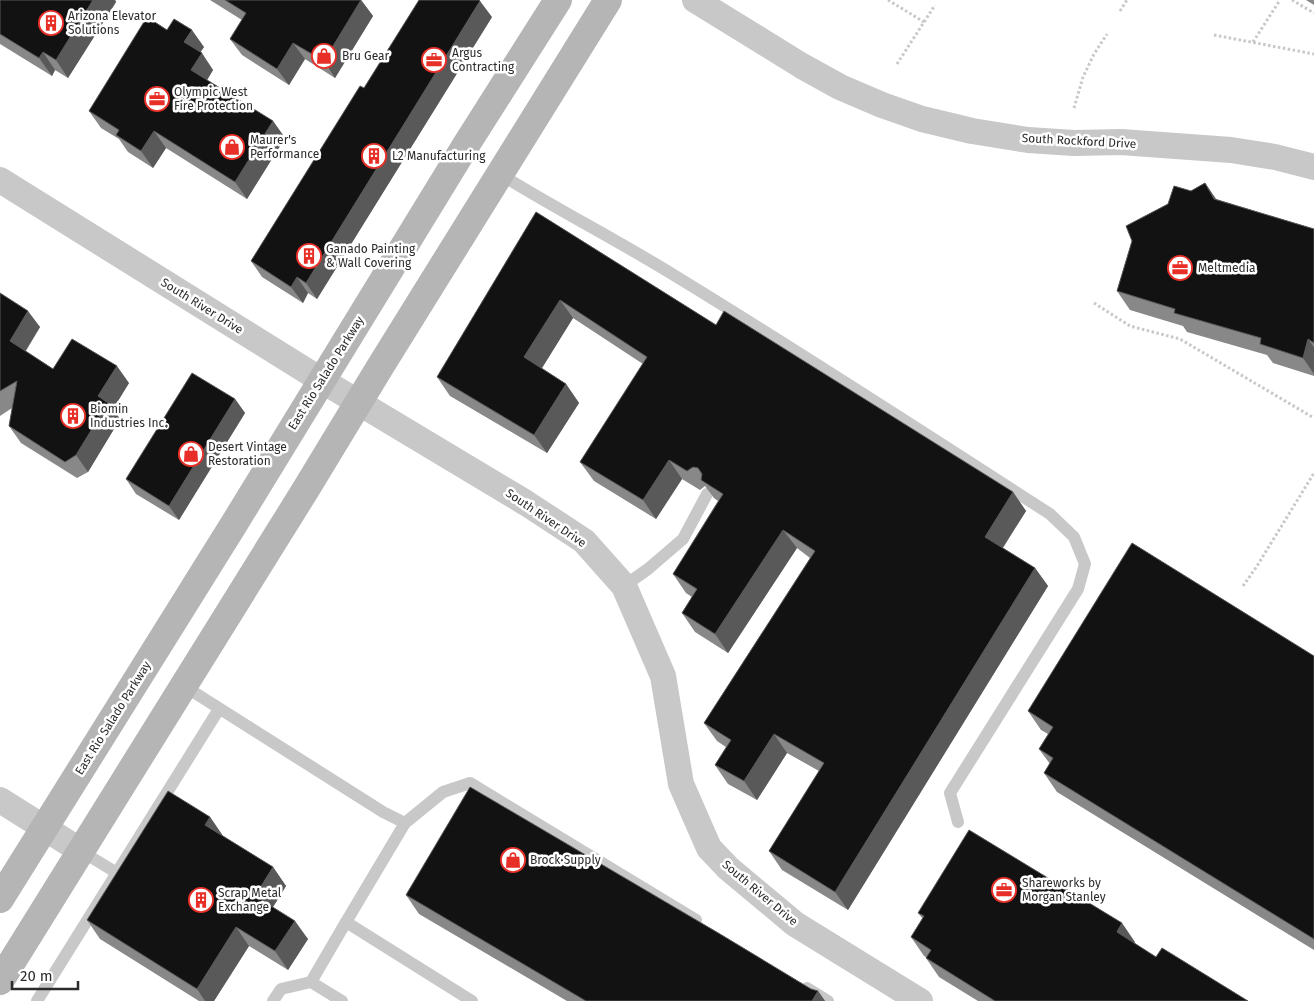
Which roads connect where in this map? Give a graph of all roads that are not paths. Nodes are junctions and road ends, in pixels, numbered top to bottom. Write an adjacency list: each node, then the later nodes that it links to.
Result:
1 (558, 0): 7 (main road, East Rio Salado Parkway)
2 (608, 0): 5 (main road)
3 (695, 0): 4 (street, South Rockford Drive)
4 (1314, 167)
5 (500, 174): 8 (main road); 14 (lane)
6 (0, 180): 7 (street, South River Drive)
7 (321, 380): 8 (street, South River Drive); 16 (main road, East Rio Salado Parkway)
8 (358, 402): 10 (street, South River Drive); 11 (main road)
9 (707, 494): 10 (lane)
10 (624, 586): 30 (street, South River Drive)
11 (184, 686): 12 (lane); 17 (main road)
12 (219, 709): 15 (lane); 18 (lane)
13 (0, 800): 16 (street)
14 (958, 822)
15 (405, 823): 20 (lane); 21 (lane)
16 (44, 828): 17 (street); 19 (main road, East Rio Salado Parkway)
17 (81, 850): 18 (lane); 22 (main road)
18 (117, 873): 25 (lane)
19 (0, 899)
20 (346, 922): 24 (lane); 28 (lane)
21 (703, 925)
22 (4, 966)
23 (795, 981): 29 (lane)
24 (311, 982): 26 (lane); 27 (lane)
25 (36, 1001)
26 (274, 1001)
27 (342, 1001)
28 (472, 1001)
29 (828, 1001)
30 (920, 1001)

